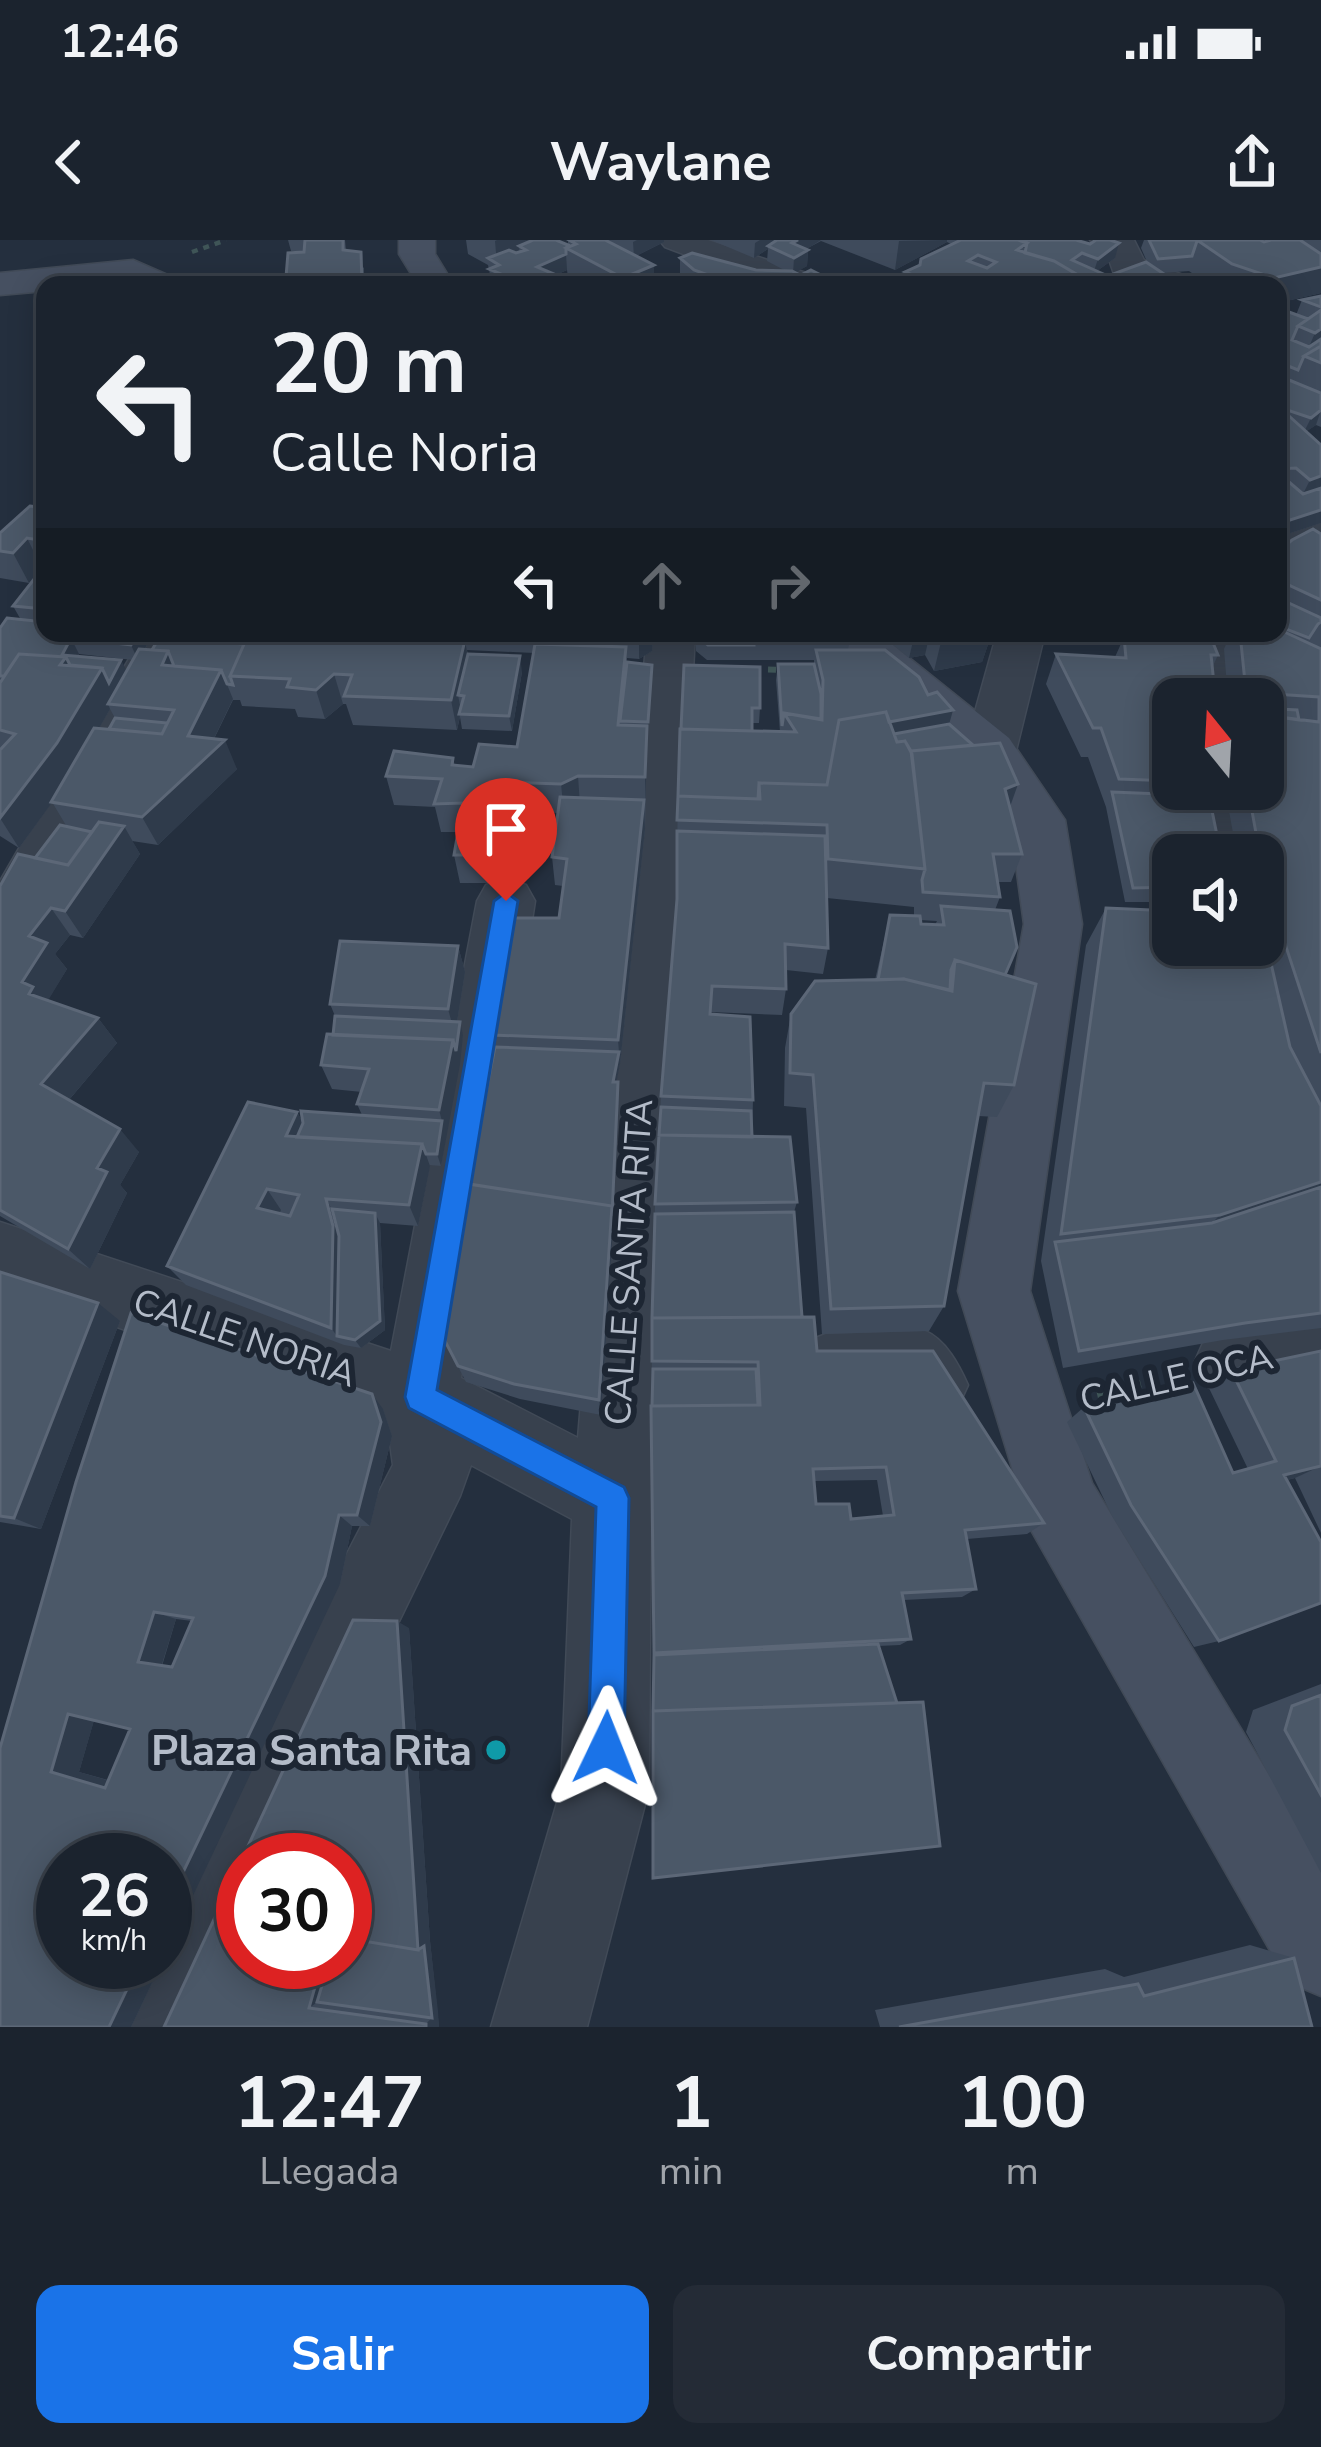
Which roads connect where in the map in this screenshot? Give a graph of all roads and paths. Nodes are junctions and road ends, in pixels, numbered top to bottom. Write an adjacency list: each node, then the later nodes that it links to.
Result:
1 (417, 240): 8 (street)
2 (677, 240): 5 (street)
3 (792, 240): 5 (street)
4 (1108, 240): 10 (street)
5 (751, 270): 9 (street)
6 (82, 276): 7 (street)
7 (142, 276)
8 (430, 276)
9 (773, 276)
10 (1152, 276)
11 (36, 280): 12 (street)
12 (0, 284)
13 (1321, 534): 14 (street)
14 (1287, 546)
15 (179, 642): 23 (street)
16 (857, 642): 20 (street)
17 (1019, 642): 22 (street)
18 (1210, 642): 21 (street)
19 (655, 656): 20 (path); 32 (street, CALLE SANTA RITA)
20 (888, 671): 22 (street)
21 (1214, 678)
22 (990, 752): 31 (street)
23 (15, 866): 25 (street)
24 (506, 901): 30 (street)
25 (0, 933)
26 (5, 1267): 30 (street, CALLE NORIA)
27 (1321, 1346): 29 (street, CALLE OCA)
28 (826, 1352): 31 (lane)
29 (1232, 1361): 31 (path, CALLE OCA)
30 (420, 1397): 32 (street, CALLE NORIA); 34 (street)
31 (1015, 1447): 33 (street)
32 (612, 1498): 35 (street, CALLE SANTA RITA)
33 (1321, 1949)
34 (158, 2027)
35 (538, 2027)

